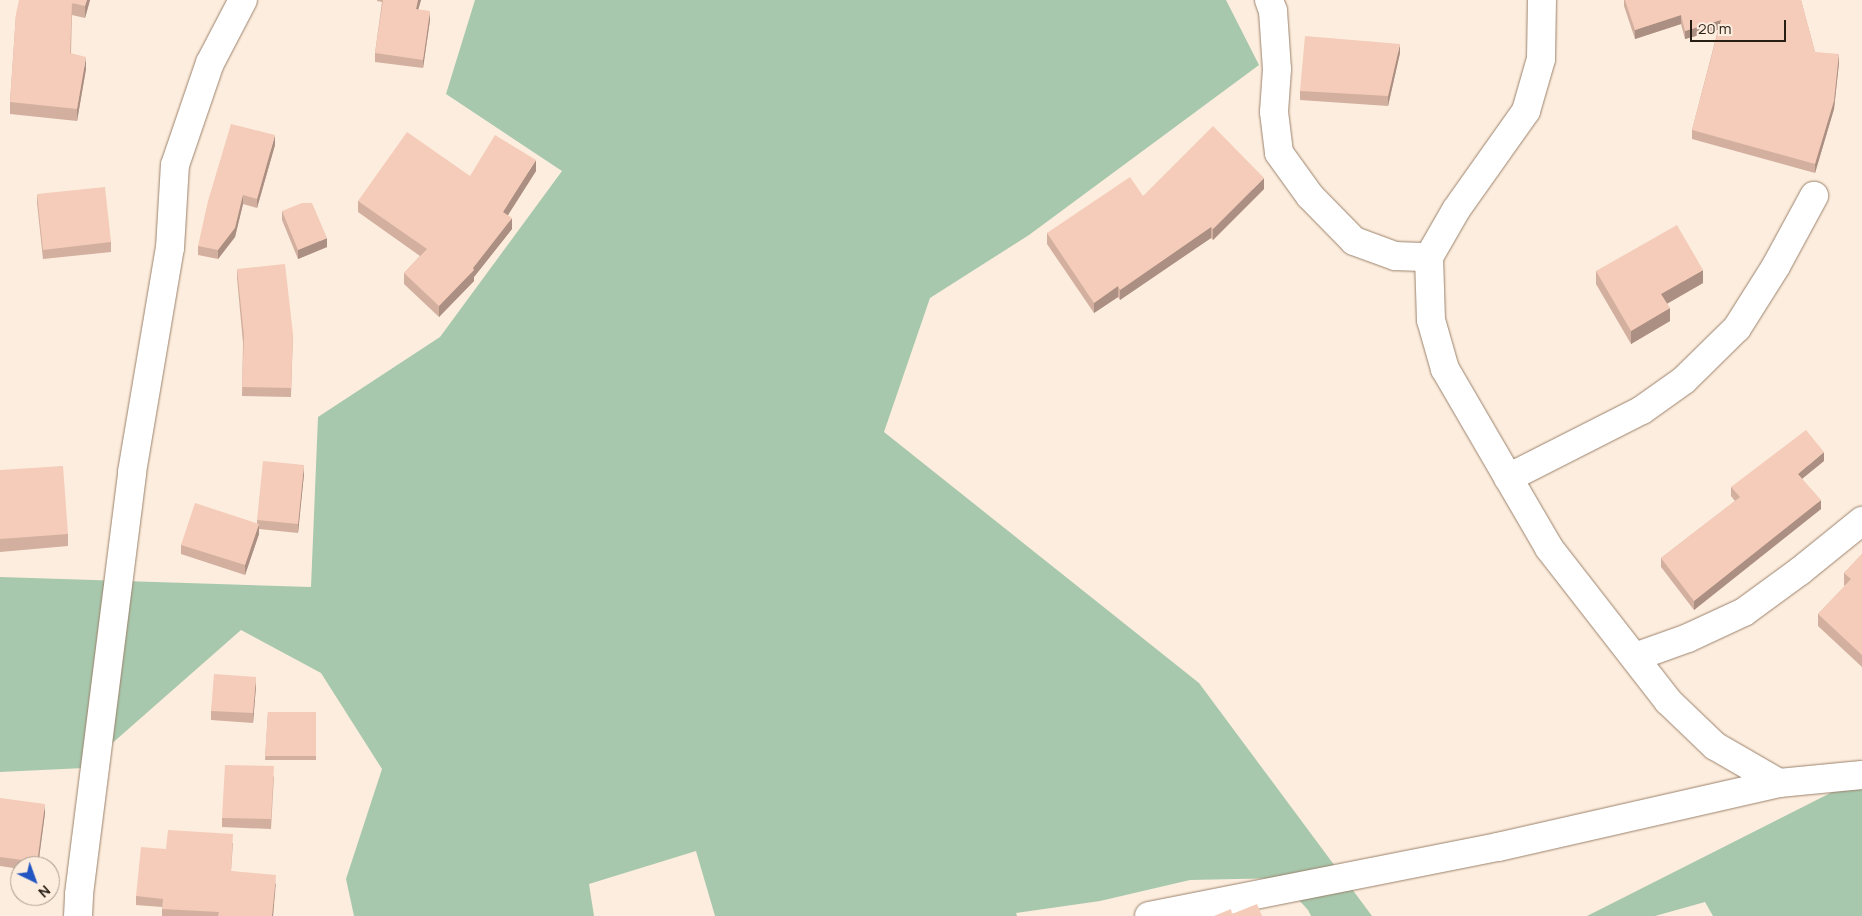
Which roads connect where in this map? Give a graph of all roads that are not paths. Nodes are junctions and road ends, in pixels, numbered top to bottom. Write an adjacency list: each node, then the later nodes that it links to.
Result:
1 (243, 0): 11 (street)
2 (1269, 0): 5 (street)
3 (1542, 0): 5 (street)
4 (1814, 196): 6 (street)
5 (1429, 257): 6 (street)
6 (1508, 478): 8 (street)
7 (1862, 521): 8 (street)
8 (1635, 657): 10 (street)
9 (1862, 775): 10 (street)
10 (1779, 783): 12 (street)
11 (78, 916)
12 (1149, 916)

